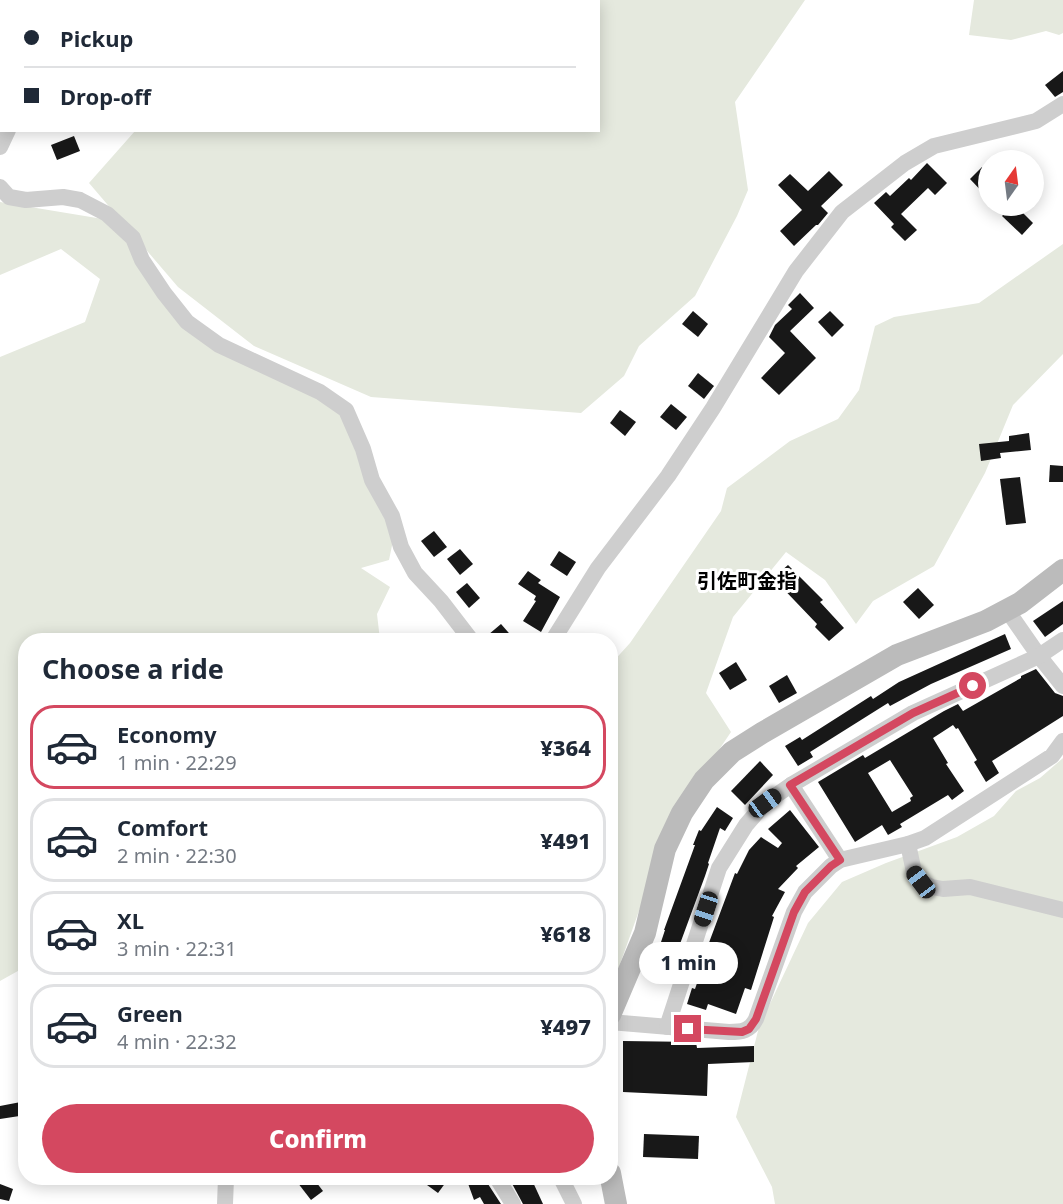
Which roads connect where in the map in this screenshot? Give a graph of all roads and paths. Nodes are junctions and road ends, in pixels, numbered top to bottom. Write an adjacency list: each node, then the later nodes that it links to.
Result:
1 (1063, 104): 8 (street)
2 (7, 132): 3 (street)
3 (0, 147)
4 (0, 187): 7 (street)
5 (1063, 570): 6 (street)
6 (1007, 610): 10 (street); 17 (street)
7 (466, 633)
8 (557, 633)
9 (1063, 640): 10 (street)
10 (1039, 656): 11 (street); 13 (street)
11 (1063, 686)
12 (1063, 741): 14 (street)
13 (790, 785): 15 (street); 19 (street)
14 (908, 844): 15 (street); 16 (street)
15 (840, 860): 19 (street)
16 (1063, 910)
17 (618, 997)
18 (618, 1023): 19 (street)
19 (667, 1027)
20 (225, 1185): 24 (street)
21 (501, 1185): 25 (street)
22 (564, 1185): 26 (street)
23 (612, 1185): 27 (street)
24 (225, 1204)
25 (513, 1204)
26 (574, 1204)
27 (616, 1204)

